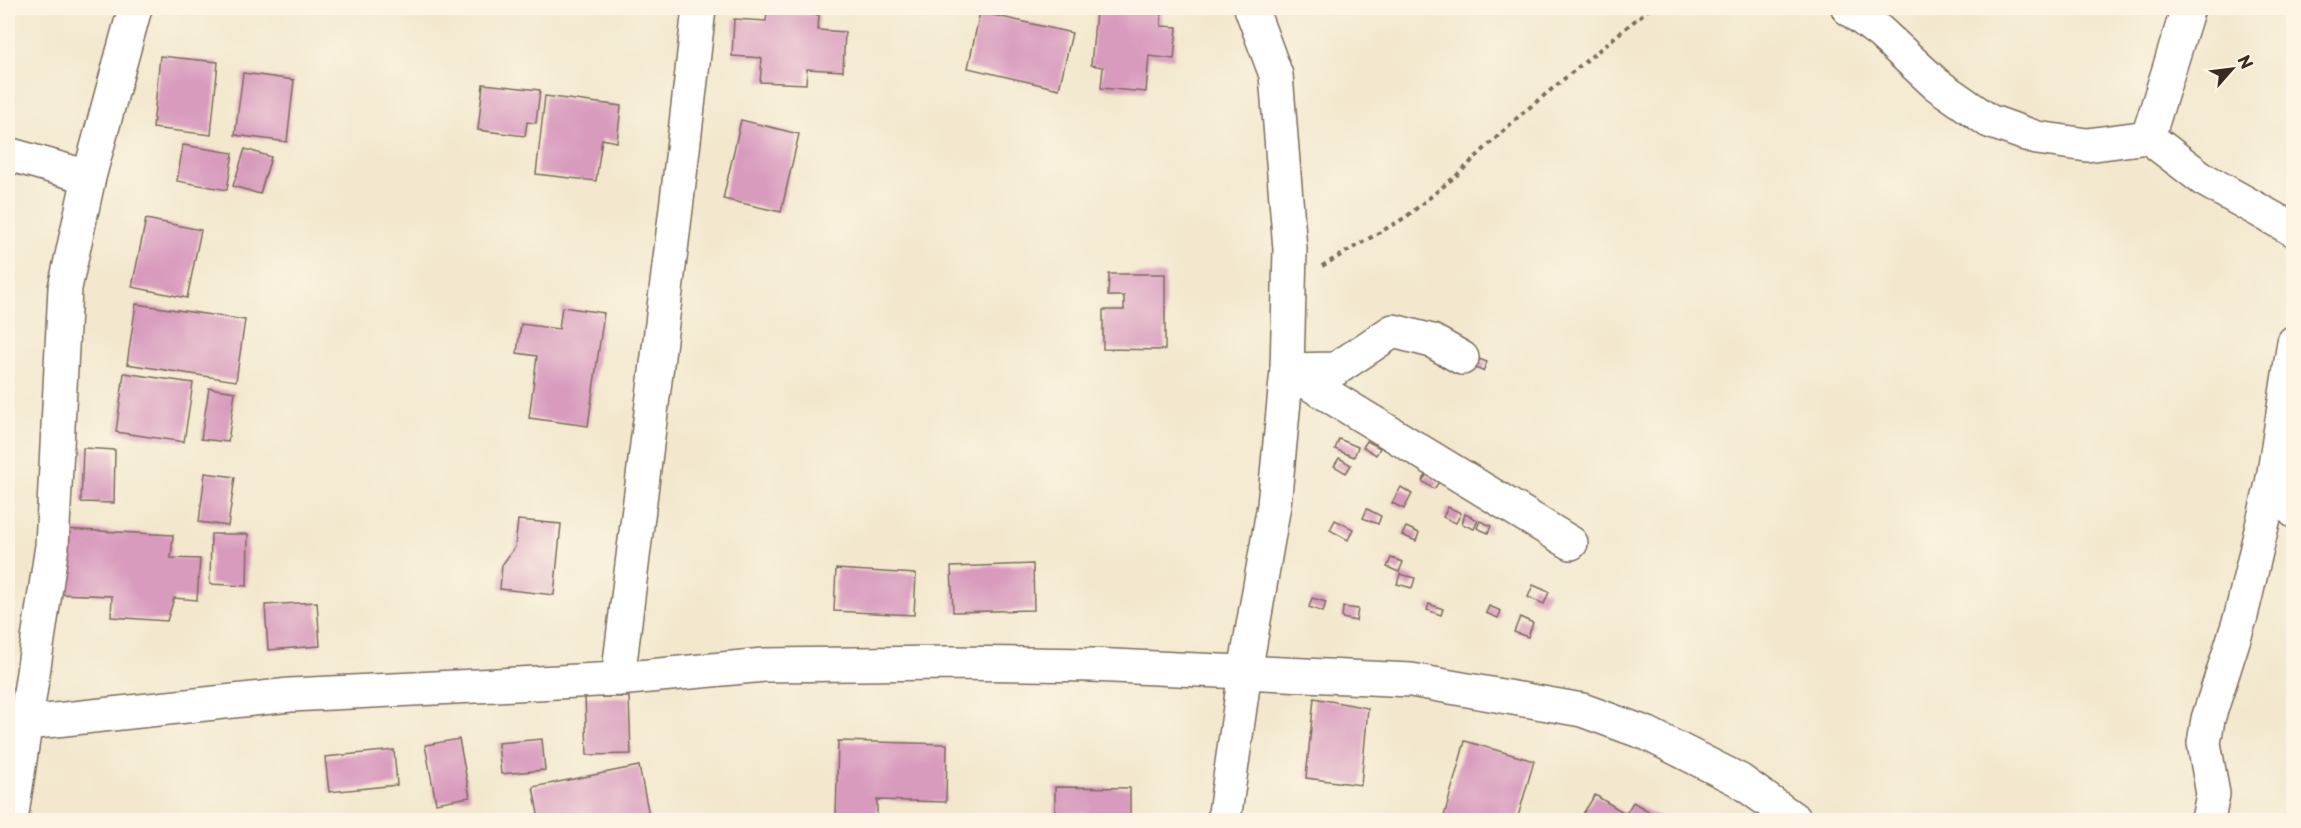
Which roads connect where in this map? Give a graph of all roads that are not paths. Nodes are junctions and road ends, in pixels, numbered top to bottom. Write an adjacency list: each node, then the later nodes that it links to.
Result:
1 (135, 8): 8 (street)
2 (699, 8): 17 (street)
3 (1251, 8): 12 (street)
4 (1848, 8): 6 (street)
5 (2188, 8): 6 (street)
6 (2148, 136): 9 (street)
7 (8, 154): 8 (street)
8 (89, 177): 18 (street)
9 (2294, 230)
10 (2294, 342): 13 (street)
11 (1462, 358): 12 (street)
12 (1287, 370): 15 (street); 16 (street)
13 (2273, 479): 14 (street); 22 (street)
14 (2294, 511)
15 (1571, 543)
16 (1245, 672): 17 (street); 20 (street); 21 (street)
17 (618, 678): 18 (street)
18 (27, 723): 19 (street)
19 (10, 820)
20 (1224, 820)
21 (1795, 820)
22 (2208, 820)

